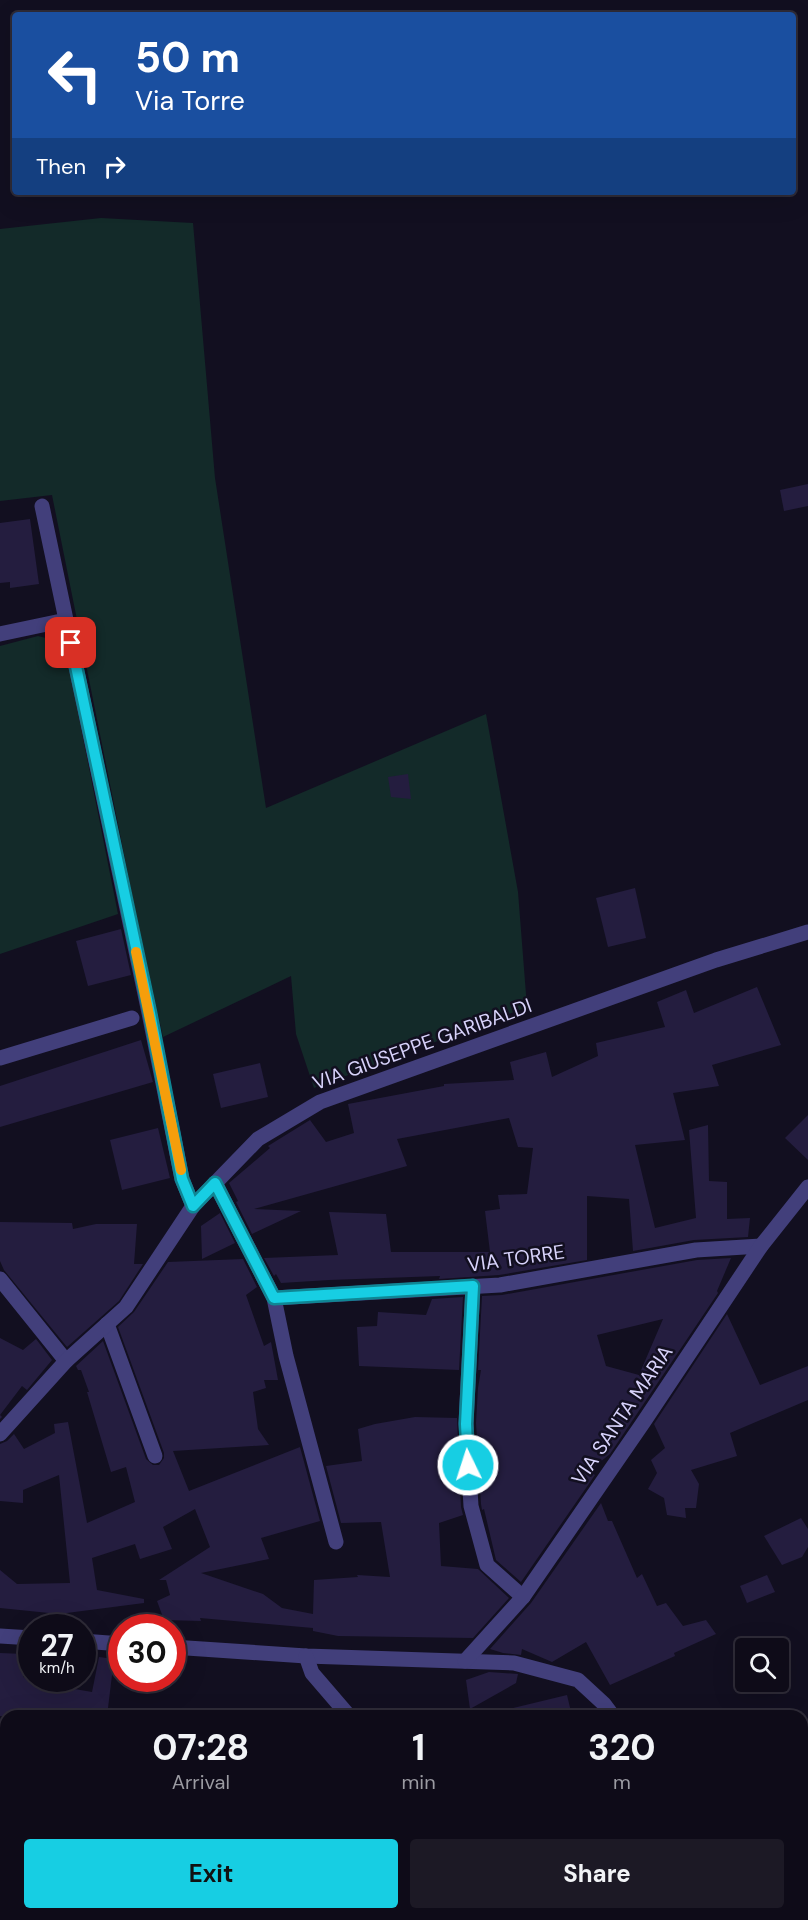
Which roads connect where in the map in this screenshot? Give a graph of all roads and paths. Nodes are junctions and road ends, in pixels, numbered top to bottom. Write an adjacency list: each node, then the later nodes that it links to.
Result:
1 (42, 506): 2 (street)
2 (66, 620): 3 (street); 9 (street)
3 (0, 634)
4 (808, 932): 7 (street, VIA GIUSEPPE GARIBALDI)
5 (132, 1018): 6 (street)
6 (0, 1058)
7 (215, 1183): 9 (street, VIA GIUSEPPE GARIBALDI); 13 (street)
8 (808, 1187): 10 (street, VIA SANTA MARIA)
9 (193, 1206): 14 (street, VIA GIUSEPPE GARIBALDI)
10 (761, 1246): 12 (street, VIA TORRE); 19 (street, VIA SANTA MARIA)
11 (0, 1279): 15 (street)
12 (473, 1286): 13 (street, VIA TORRE); 19 (street)
13 (274, 1298): 18 (street)
14 (107, 1324): 15 (street, VIA GIUSEPPE GARIBALDI); 17 (street)
15 (66, 1361): 16 (street, VIA GIUSEPPE GARIBALDI)
16 (0, 1434)
17 (155, 1456)
18 (336, 1542)
19 (523, 1597): 24 (street, VIA SANTA MARIA)
20 (0, 1636): 21 (street)
21 (18, 1637)
22 (186, 1648): 23 (street)
23 (306, 1656): 24 (street); 25 (street)
24 (465, 1661): 26 (street)
25 (344, 1710)
26 (608, 1710)

